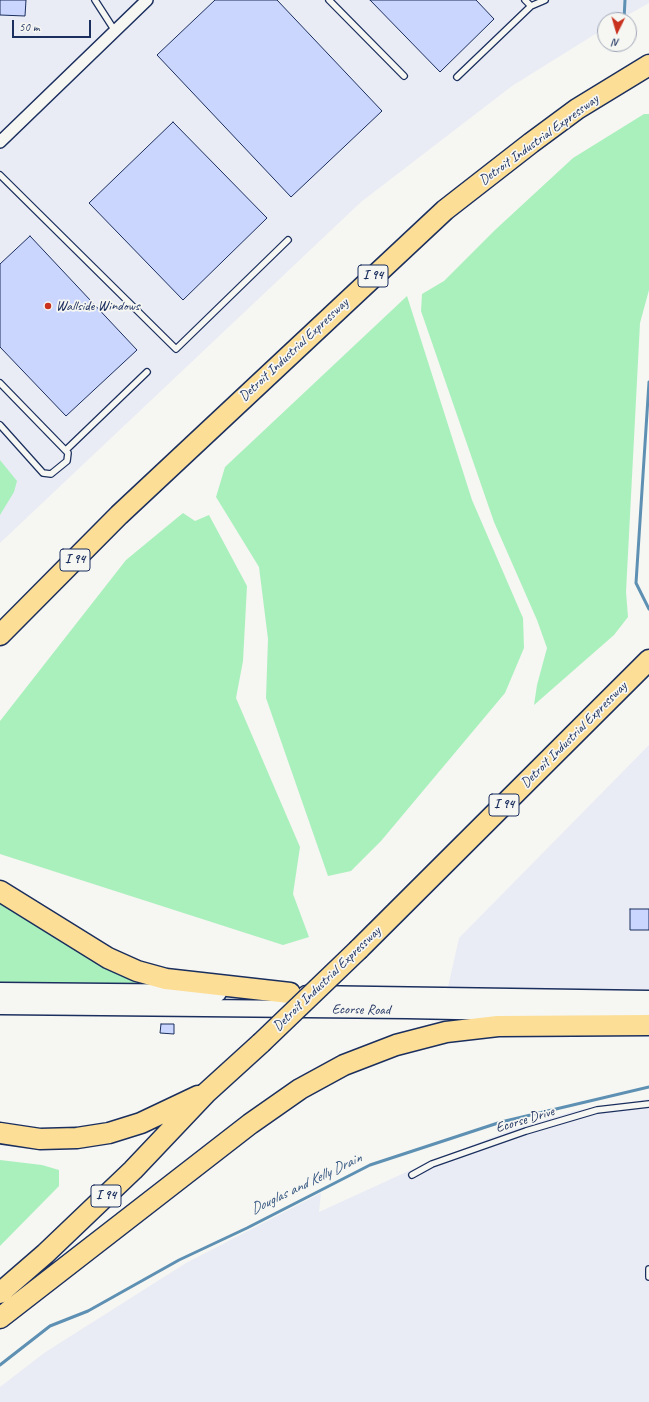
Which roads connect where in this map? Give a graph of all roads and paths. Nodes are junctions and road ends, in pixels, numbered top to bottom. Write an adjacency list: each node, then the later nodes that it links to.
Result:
1 (95, 0): 7 (lane)
2 (147, 0): 7 (street)
3 (329, 0): 9 (lane)
4 (525, 0): 6 (lane)
5 (545, 0): 6 (lane)
6 (531, 6): 10 (lane)
7 (115, 30): 11 (street)
8 (649, 65): 18 (highway, Detroit Industrial Expressway / I 94)
9 (404, 76)
10 (457, 77)
11 (0, 142)
12 (0, 175): 13 (lane)
13 (288, 240)
14 (147, 372): 17 (lane)
15 (0, 383): 17 (lane)
16 (0, 425): 17 (lane)
17 (66, 450)
18 (31, 605): 19 (highway); 20 (highway, Detroit Industrial Expressway / I 94)
19 (0, 622)
20 (0, 634)
21 (649, 660): 29 (highway, Detroit Industrial Expressway / I 94, bridge)
22 (0, 891): 24 (highway)
23 (0, 991): 24 (main road, Ecorse Road)
24 (290, 993): 25 (main road, Ecorse Road)
25 (649, 999)
26 (0, 1006): 27 (main road, Ecorse Road)
27 (649, 1015)
28 (649, 1026): 36 (highway)
29 (206, 1093): 31 (highway); 35 (highway, Detroit Industrial Expressway / I 94)
30 (649, 1104): 32 (lane, Ecorse Drive)
31 (0, 1133)
32 (412, 1175)
33 (649, 1269): 34 (lane)
34 (648, 1277)
35 (0, 1293)
36 (0, 1318)

